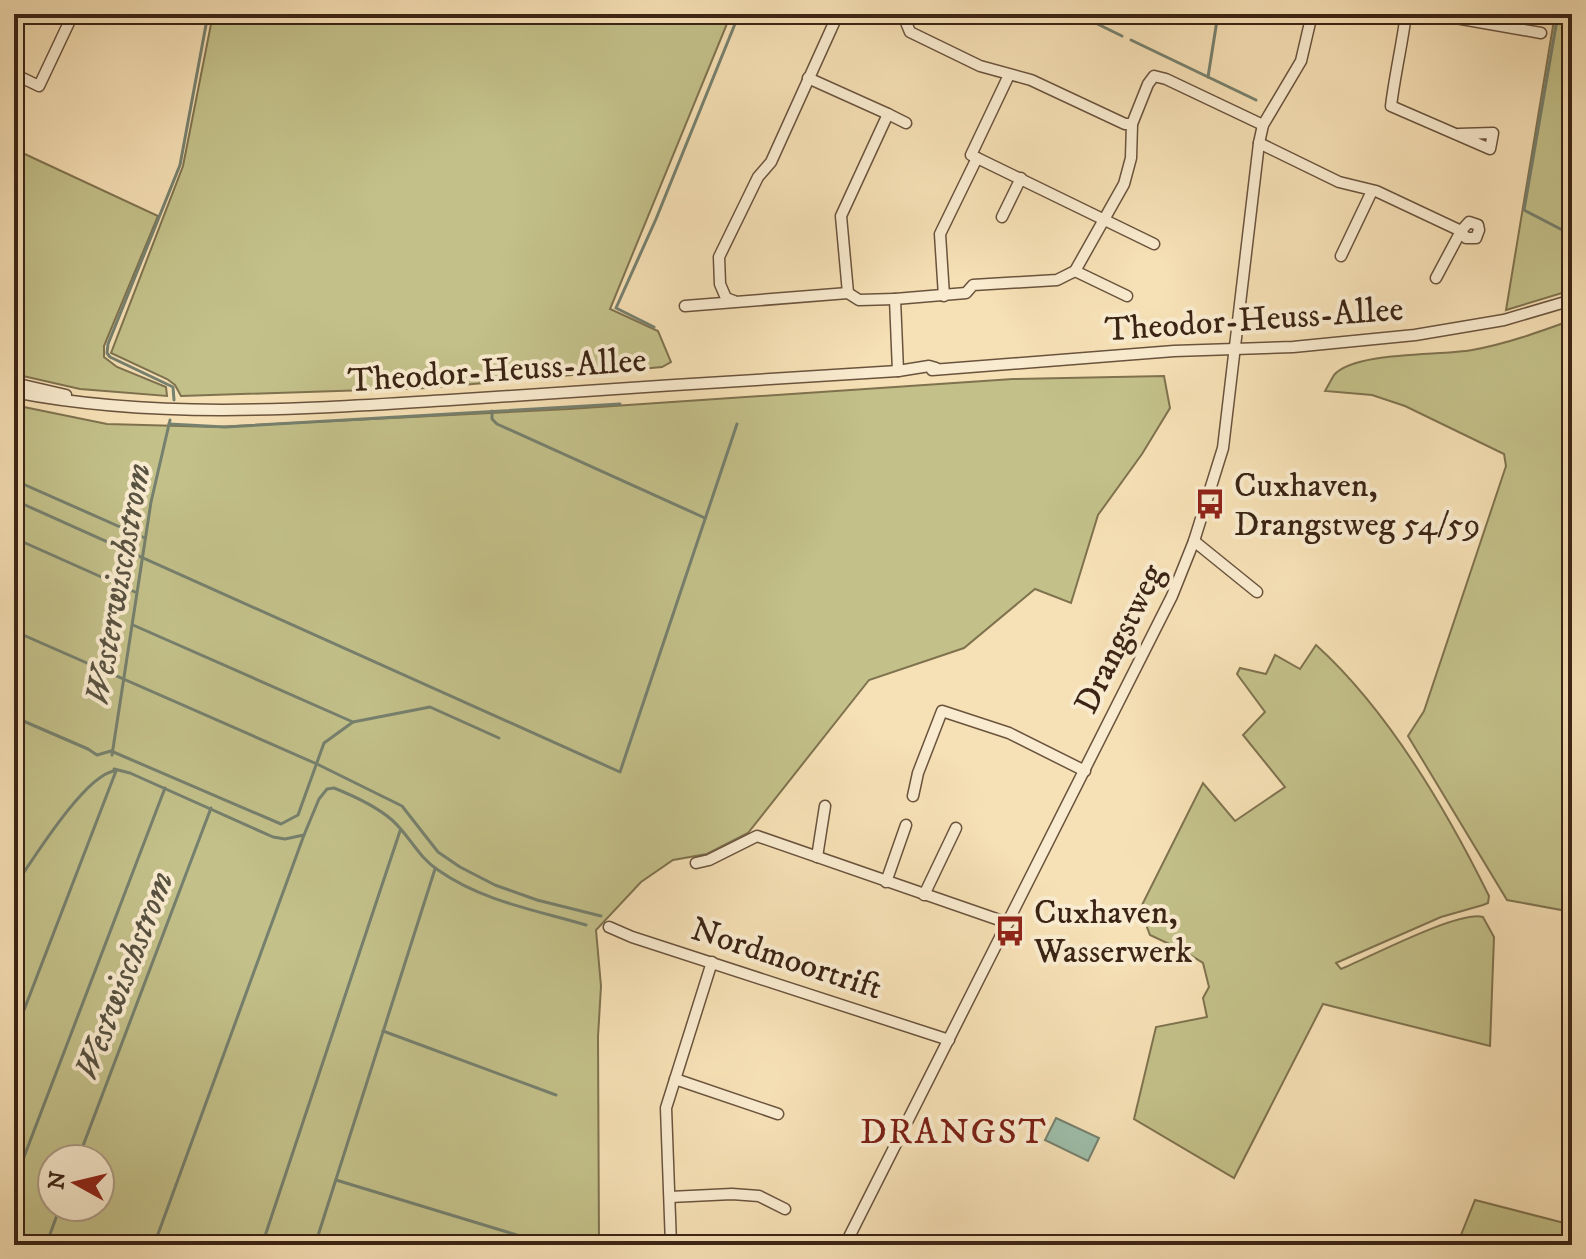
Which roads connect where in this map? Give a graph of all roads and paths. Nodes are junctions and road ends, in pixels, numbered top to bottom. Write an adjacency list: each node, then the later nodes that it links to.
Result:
1 (73, 14): 8 (street)
2 (838, 14): 10 (street)
3 (891, 14): 9 (street)
4 (1312, 14): 14 (street, Drangstweg)
5 (1406, 14): 15 (street)
6 (1433, 14): 7 (street)
7 (1541, 33)
8 (14, 74)
9 (1009, 75): 13 (street); 17 (street)
10 (808, 78): 11 (street); 31 (street)
11 (888, 114): 12 (street); 26 (street)
12 (906, 123)
13 (1132, 124): 14 (street); 21 (street)
14 (1263, 125): 16 (street, Drangstweg)
15 (1459, 134)
16 (1259, 143): 19 (street); 33 (street, Drangstweg)
17 (977, 158): 18 (street); 27 (street)
18 (1021, 178): 20 (street); 21 (street)
19 (1372, 191): 23 (street); 25 (street)
20 (1002, 217)
21 (1105, 220): 22 (street); 24 (street)
22 (1154, 244)
23 (1341, 256)
24 (1075, 271): 27 (street); 28 (street)
25 (1436, 278)
26 (848, 293): 29 (street); 31 (street)
27 (944, 296): 29 (street)
28 (1127, 296)
29 (895, 299): 34 (street)
30 (1572, 300): 33 (street, Theodor-Heuss-Allee)
31 (734, 301): 32 (street)
32 (685, 306)
33 (1236, 349): 34 (street, Theodor-Heuss-Allee); 38 (street, Drangstweg)
34 (900, 371): 37 (street, Theodor-Heuss-Allee)
35 (14, 383): 37 (street, Theodor-Heuss-Allee)
36 (14, 392): 37 (street, Theodor-Heuss-Allee)
37 (95, 402)
38 (1194, 541): 39 (street); 40 (street, Drangstweg)
39 (1257, 592)
40 (1085, 771): 41 (street); 49 (street, Drangstweg)
41 (913, 796)
42 (825, 806): 45 (street)
43 (906, 825): 47 (street)
44 (956, 828): 48 (street)
45 (817, 857): 46 (street); 47 (street)
46 (696, 863)
47 (886, 882): 48 (street)
48 (924, 895): 49 (street)
49 (1008, 923): 52 (street, Drangstweg)
50 (609, 927): 51 (street, Nordmoortrift)
51 (712, 962): 52 (street, Nordmoortrift); 53 (street)
52 (949, 1040): 58 (street, Drangstweg)
53 (675, 1079): 54 (street); 55 (street)
54 (778, 1114)
55 (670, 1197): 56 (street); 57 (street)
56 (785, 1209)
57 (671, 1245)
58 (845, 1245)

